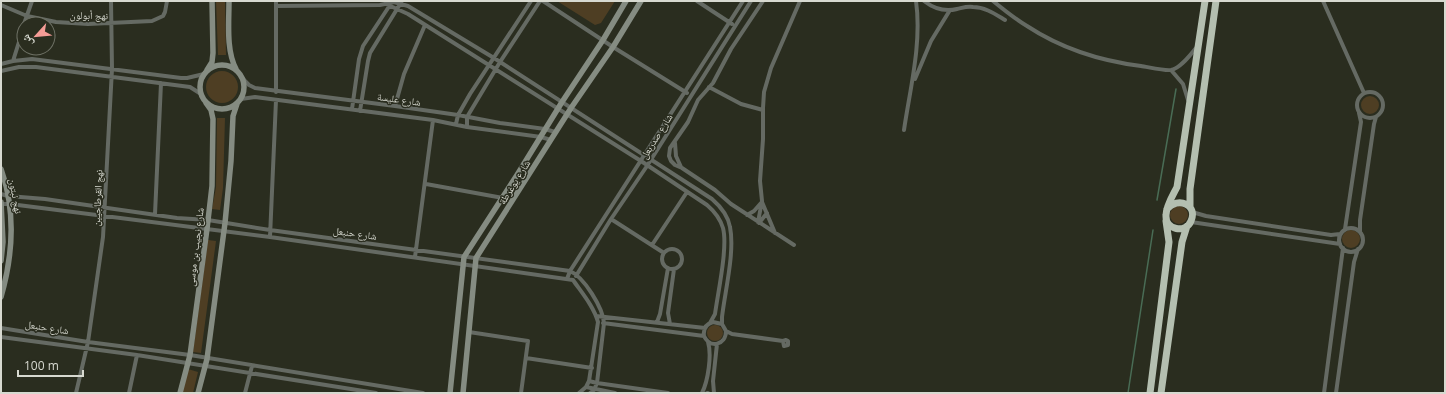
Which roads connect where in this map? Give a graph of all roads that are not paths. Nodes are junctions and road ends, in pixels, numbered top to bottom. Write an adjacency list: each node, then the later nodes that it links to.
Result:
1 (32, 1): 32 (street)
2 (111, 1): 35 (street, نهج القرطاجيين)
3 (167, 1): 35 (street, نهج أبولون)
4 (212, 1): 55 (street)
5 (229, 1): 51 (street)
6 (276, 1): 28 (street)
7 (392, 1): 24 (street); 27 (street)
8 (531, 1): 43 (street)
9 (542, 1): 39 (street); 46 (street)
10 (626, 1): 39 (street, شارع يوغرطة)
11 (641, 1): 41 (street, شارع يوغرطة)
12 (697, 1): 36 (street)
13 (743, 1): 36 (street, شارع صدربعل)
14 (751, 1): 38 (street, شارع صدربعل)
15 (763, 1): 59 (street)
16 (800, 1): 77 (street)
17 (916, 1): 45 (street)
18 (924, 1): 31 (street)
19 (971, 1): 29 (street)
20 (993, 1): 53 (street)
21 (1205, 1): 40 (highway)
22 (1216, 1): 107 (highway)
23 (1323, 1): 63 (street)
24 (402, 2): 30 (street); 43 (street)
25 (317, 3): 27 (street); 28 (street)
26 (1, 5): 32 (street, نهج أبولون)
27 (388, 5): 30 (street); 67 (street)
28 (276, 6): 62 (street)
29 (970, 6): 31 (street); 33 (street)
30 (398, 9): 37 (street); 68 (street)
31 (950, 10): 47 (street)
32 (27, 16)
33 (1005, 20)
34 (56, 22): 35 (street, نهج أبولون)
35 (112, 23): 50 (street, نهج القرطاجيين)
36 (730, 23): 38 (street); 61 (street, شارع صدربعل)
37 (425, 25): 49 (street); 72 (street)
38 (734, 26): 65 (street, شارع صدربعل)
39 (603, 40): 41 (street); 70 (street, شارع يوغرطة)
40 (1198, 46): 53 (street); 73 (highway)
41 (613, 47): 61 (street); 74 (street, شارع يوغرطة)
42 (16, 51): 44 (street)
43 (494, 58): 46 (street); 49 (street)
44 (13, 61): 48 (street); 50 (street)
45 (914, 61): 47 (street); 60 (street)
46 (500, 62): 52 (street); 70 (street)
47 (921, 63): 60 (street)
48 (1, 64)
49 (489, 66): 52 (street); 80 (street)
50 (112, 70): 55 (street); 56 (street, نهج القرطاجيين)
51 (236, 70): 55 (street); 57 (street)
52 (495, 70): 75 (street); 82 (street)
53 (1171, 70): 73 (street)
54 (1, 71): 56 (street)
55 (205, 72): 64 (street)
56 (111, 77): 58 (street); 105 (street, نهج القرطاجيين)
57 (243, 79): 62 (street, شارع عليسة); 69 (street)
58 (161, 83): 64 (street); 109 (street)
59 (709, 87): 77 (street); 110 (street)
60 (912, 88): 88 (street)
61 (685, 91): 65 (street); 92 (street, شارع صدربعل)
62 (276, 92): 67 (street, شارع عليسة)
63 (1364, 93): 79 (street); 83 (street)
64 (201, 94): 71 (street)
65 (690, 95): 93 (street, شارع صدربعل)
66 (276, 100): 69 (street, شارع عليسة); 76 (street, شارع عليسة); 120 (street)
67 (354, 100): 68 (street, شارع عليسة); 76 (street)
68 (361, 101): 72 (street, شارع عليسة); 78 (street)
69 (239, 102): 71 (street); 116 (street)
70 (562, 102): 74 (street); 75 (street, شارع يوغرطة)
71 (206, 103): 114 (street, شارع نجيب بن موسى)
72 (395, 106): 80 (street, شارع عليسة)
73 (1189, 106): 106 (highway)
74 (571, 108): 81 (street, شارع يوغرطة); 92 (street)
75 (557, 109): 81 (street); 87 (street, شارع يوغرطة)
76 (352, 110): 78 (street, شارع عليسة)
77 (763, 110): 102 (street)
78 (360, 111): 84 (street, شارع عليسة)
79 (1359, 113): 83 (street); 119 (street)
80 (458, 115): 82 (street, شارع عليسة); 85 (street)
81 (567, 115): 89 (street, شارع يوغرطة); 94 (street)
82 (467, 117): 86 (street); 87 (street, شارع عليسة)
83 (1376, 117): 122 (street)
84 (433, 120): 85 (street, شارع عليسة); 97 (street)
85 (456, 124): 86 (street, شارع عليسة)
86 (467, 127): 90 (street, شارع عليسة)
87 (545, 129): 89 (street, شارع عليسة); 90 (street, شارع يوغرطة)
88 (904, 130)
89 (556, 132): 91 (street, شارع يوغرطة)
90 (541, 137): 91 (street, شارع عليسة); 101 (street, شارع يوغرطة)
91 (551, 140): 134 (street, شارع يوغرطة)
92 (645, 155): 93 (street); 94 (street, شارع صدربعل)
93 (651, 158): 95 (street, شارع صدربعل); 152 (street)
94 (641, 161): 95 (street); 140 (street, شارع صدربعل)
95 (647, 166): 98 (street); 112 (street, شارع صدربعل)
96 (1, 169): 100 (street, نهج نبتون)
97 (426, 184): 101 (street); 130 (street)
98 (687, 192): 126 (street); 150 (street)
99 (1, 194): 100 (street, شارع حنبعل)
100 (8, 196): 104 (street, نهج نبتون); 105 (street, شارع حنبعل)
101 (502, 198): 132 (street, شارع يوغرطة)
102 (762, 201): 108 (street); 110 (street); 115 (street)
103 (1, 203): 104 (street, شارع حنبعل); 135 (street, نهج نبتون)
104 (10, 204): 111 (street, شارع حنبعل); 144 (street, نهج نبتون)
105 (105, 208): 109 (street, شارع حنبعل); 111 (street, نهج القرطاجيين)
106 (1167, 209): 107 (highway); 113 (highway)
107 (1191, 210): 117 (highway); 124 (street)
108 (767, 213): 115 (street); 123 (street)
109 (155, 214): 114 (street, شارع حنبعل)
110 (747, 215): 115 (street)
111 (105, 216): 118 (street, شارع حنبعل); 160 (street, نهج القرطاجيين)
112 (611, 219): 126 (street); 141 (street, شارع صدربعل)
113 (1166, 219): 117 (highway); 193 (highway)
114 (208, 220): 116 (street, شارع حنبعل); 118 (street, شارع نجيب بن موسى)
115 (758, 222): 123 (street)
116 (225, 223): 120 (street, شارع حنبعل); 121 (street)
117 (1189, 224): 128 (street); 194 (highway)
118 (207, 229): 121 (street, شارع حنبعل); 165 (street, شارع نجيب بن موسى)
119 (1345, 229): 122 (street); 124 (street)
120 (270, 230): 125 (street); 130 (street, شارع حنبعل)
121 (224, 231): 125 (street, شارع حنبعل); 166 (street)
122 (1360, 232): 129 (street)
123 (775, 233): 127 (street)
124 (1340, 234): 128 (street)
125 (270, 237): 133 (street, شارع حنبعل)
126 (652, 245): 131 (street)
127 (794, 245)
128 (1342, 246): 129 (street); 195 (street)
129 (1358, 249): 196 (street)
130 (416, 250): 132 (street, شارع حنبعل); 133 (street)
131 (664, 253): 138 (street); 139 (street)
132 (464, 256): 134 (street, شارع حنبعل); 136 (street, شارع يوغرطة)
133 (415, 257): 136 (street, شارع حنبعل)
134 (476, 258): 137 (street, شارع يوغرطة); 140 (street, شارع حنبعل)
135 (1, 261)
136 (462, 264): 137 (street, شارع حنبعل); 184 (street, شارع يوغرطة)
137 (475, 266): 142 (street, شارع حنبعل); 156 (street, شارع يوغرطة)
138 (668, 268): 139 (street); 148 (street)
139 (674, 269): 151 (street)
140 (570, 271): 141 (street, شارع حنبعل); 142 (street, شارع صدربعل)
141 (577, 274): 143 (street, شارع صدربعل); 146 (street)
142 (567, 279): 143 (street, شارع حنبعل)
143 (573, 280): 145 (street)
144 (1, 297)
145 (596, 316): 146 (street); 147 (street)
146 (604, 316): 148 (street); 149 (street)
147 (598, 322): 149 (street); 171 (street)
148 (657, 322): 151 (street)
149 (604, 323): 157 (street); 174 (street)
150 (710, 323): 152 (street); 154 (street)
151 (670, 324): 154 (street)
152 (722, 324): 155 (street)
153 (1, 328): 160 (street, شارع حنبعل)
154 (705, 328): 157 (street)
155 (726, 331): 159 (street); 159 (street)
156 (469, 332): 167 (street); 185 (street, شارع يوغرطة)
157 (704, 336): 161 (street)
158 (1, 337): 163 (street, شارع حنبعل)
159 (724, 340): 162 (street)
160 (88, 342): 163 (street, نهج القرطاجيين); 165 (street, شارع حنبعل)
161 (708, 342): 162 (street); 191 (street)
162 (717, 344): 192 (street)
163 (86, 348): 164 (street, شارع حنبعل); 177 (street, نهج القرطاجيين)
164 (138, 355): 168 (street, شارع حنبعل); 178 (street)
165 (190, 355): 166 (street, شارع حنبعل); 168 (street, شارع نجيب بن موسى)
166 (207, 358): 169 (street, شارع حنبعل); 170 (street)
167 (526, 358): 171 (street); 186 (street)
168 (188, 363): 170 (street, شارع حنبعل); 179 (street, شارع نجيب بن موسى)
169 (252, 366): 172 (street); 183 (street, شارع حنبعل)
170 (205, 367): 172 (street, شارع حنبعل); 180 (street)
171 (592, 368): 173 (street)
172 (250, 373): 181 (street); 182 (street, شارع حنبعل)
173 (589, 381): 174 (street); 175 (street)
174 (597, 383): 176 (street); 190 (street)
175 (586, 387): 176 (street); 187 (street)
176 (594, 390): 188 (street); 189 (street)
177 (76, 393)
178 (130, 393)
179 (180, 393)
180 (198, 393)
181 (244, 393)
182 (376, 393)
183 (423, 393)
184 (450, 393)
185 (463, 393)
186 (521, 393)
187 (579, 393)
188 (590, 393)
189 (615, 393)
190 (668, 393)
191 (702, 393)
192 (714, 393)
193 (1150, 393)
194 (1161, 393)
195 (1324, 393)
196 (1336, 393)

